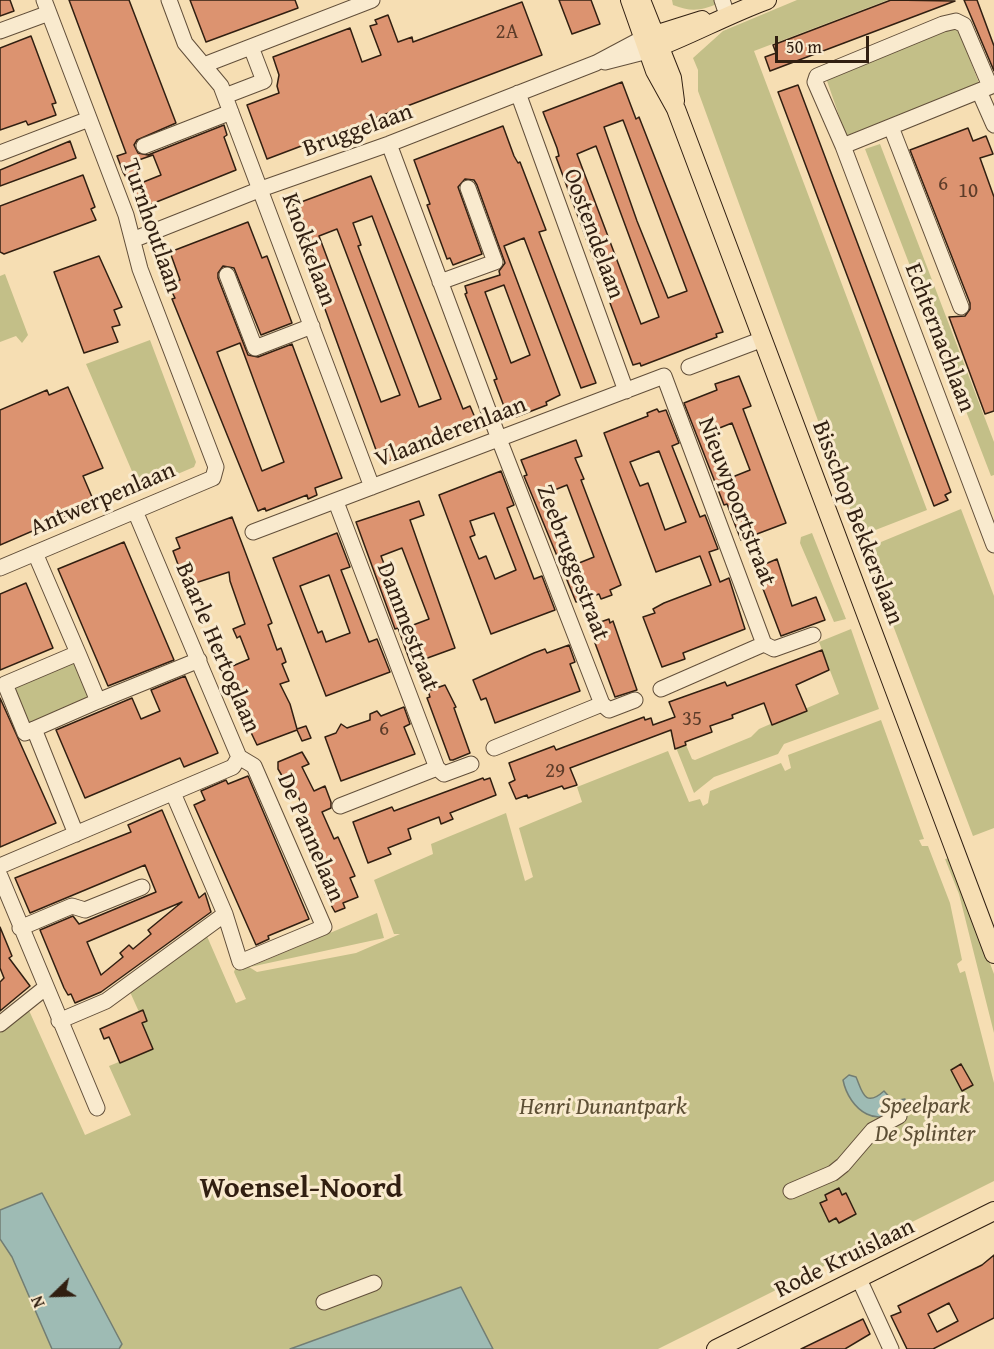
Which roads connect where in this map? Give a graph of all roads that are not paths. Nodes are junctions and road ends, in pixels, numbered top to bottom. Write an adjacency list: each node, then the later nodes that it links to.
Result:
1 (169, 0): 11 (street, Knokkelaan)
2 (372, 0): 10 (street)
3 (630, 0): 9 (main road, Bisschop Bekkerslaan)
4 (641, 0): 9 (main road, Bisschop Bekkerslaan)
5 (767, 0): 7 (main road)
6 (46, 6): 8 (street); 16 (street, Turnhoutlaan)
7 (724, 7): 9 (main road)
8 (0, 32)
9 (652, 43): 13 (street, Bruggelaan); 30 (main road, Bisschop Bekkerslaan)
10 (251, 47): 11 (street); 14 (street)
11 (204, 65): 14 (street, Knokkelaan)
12 (988, 88): 17 (street); 18 (street); 21 (street, Echternachlaan)
13 (518, 93): 19 (street, Bruggelaan); 33 (street, Oostendelaan)
14 (225, 96): 15 (street, Knokkelaan)
15 (231, 112): 20 (street); 24 (street, Knokkelaan)
16 (88, 119): 22 (street); 25 (street, Turnhoutlaan)
17 (994, 125)
18 (891, 127): 21 (street); 28 (street, Echternachlaan)
19 (390, 144): 24 (street, Bruggelaan); 27 (street, Zeebruggestraat)
20 (144, 146)
21 (843, 146): 40 (street, Echternachlaan)
22 (0, 153)
23 (468, 188): 27 (street)
24 (261, 189): 25 (street, Bruggelaan); 29 (street, Knokkelaan)
25 (135, 239): 35 (street, Turnhoutlaan)
26 (227, 275): 29 (street, Knokkelaan)
27 (440, 282): 34 (street, Zeebruggestraat)
28 (961, 307)
29 (312, 326): 36 (street, Knokkelaan)
30 (763, 339): 31 (street); 64 (main road, Bisschop Bekkerslaan)
31 (689, 367)
32 (664, 376): 33 (street, Vlaanderenlaan); 44 (street, Nieuwpoortstraat)
33 (626, 391): 34 (street, Vlaanderenlaan)
34 (499, 439): 36 (street, Vlaanderenlaan); 50 (street, Zeebruggestraat)
35 (216, 467): 38 (street, Antwerpenlaan)
36 (372, 487): 37 (street, Vlaanderenlaan)
37 (336, 502): 39 (street, Vlaanderenlaan); 55 (street, Dammestraat)
38 (135, 511): 41 (street, Antwerpenlaan); 46 (street, Baarle Hertoglaan)
39 (253, 532)
40 (994, 545)
41 (35, 553): 42 (street, Antwerpenlaan); 45 (street)
42 (0, 568)
43 (813, 635): 44 (street)
44 (764, 644): 47 (street)
45 (78, 653): 49 (street); 51 (street)
46 (199, 660): 49 (street); 53 (street, Baarle Hertoglaan)
47 (661, 689)
48 (635, 700): 50 (street)
49 (98, 701): 51 (street)
50 (602, 704): 52 (street)
51 (34, 729): 58 (street)
52 (494, 748)
53 (239, 757): 56 (street, Baarle Hertoglaan); 62 (street, De Pannelaan)
54 (471, 764): 55 (street)
55 (437, 768): 57 (street)
56 (173, 793): 58 (street, Baarle Hertoglaan); 62 (street)
57 (340, 806)
58 (76, 834): 59 (street, Baarle Hertoglaan)
59 (0, 866)
60 (0, 876): 63 (street)
61 (142, 887): 63 (street)
62 (225, 914): 66 (street)
63 (20, 928): 65 (street)
64 (994, 954)
65 (45, 988): 66 (street); 67 (street)
66 (59, 1021): 68 (street)
67 (0, 1024)
68 (97, 1108)
69 (899, 1116): 70 (street)
70 (791, 1191)
71 (994, 1211): 72 (main road, Rode Kruislaan)
72 (859, 1279): 75 (main road, Rode Kruislaan); 76 (street)
73 (374, 1283): 74 (street)
74 (324, 1302)
75 (716, 1349)
76 (891, 1349)

